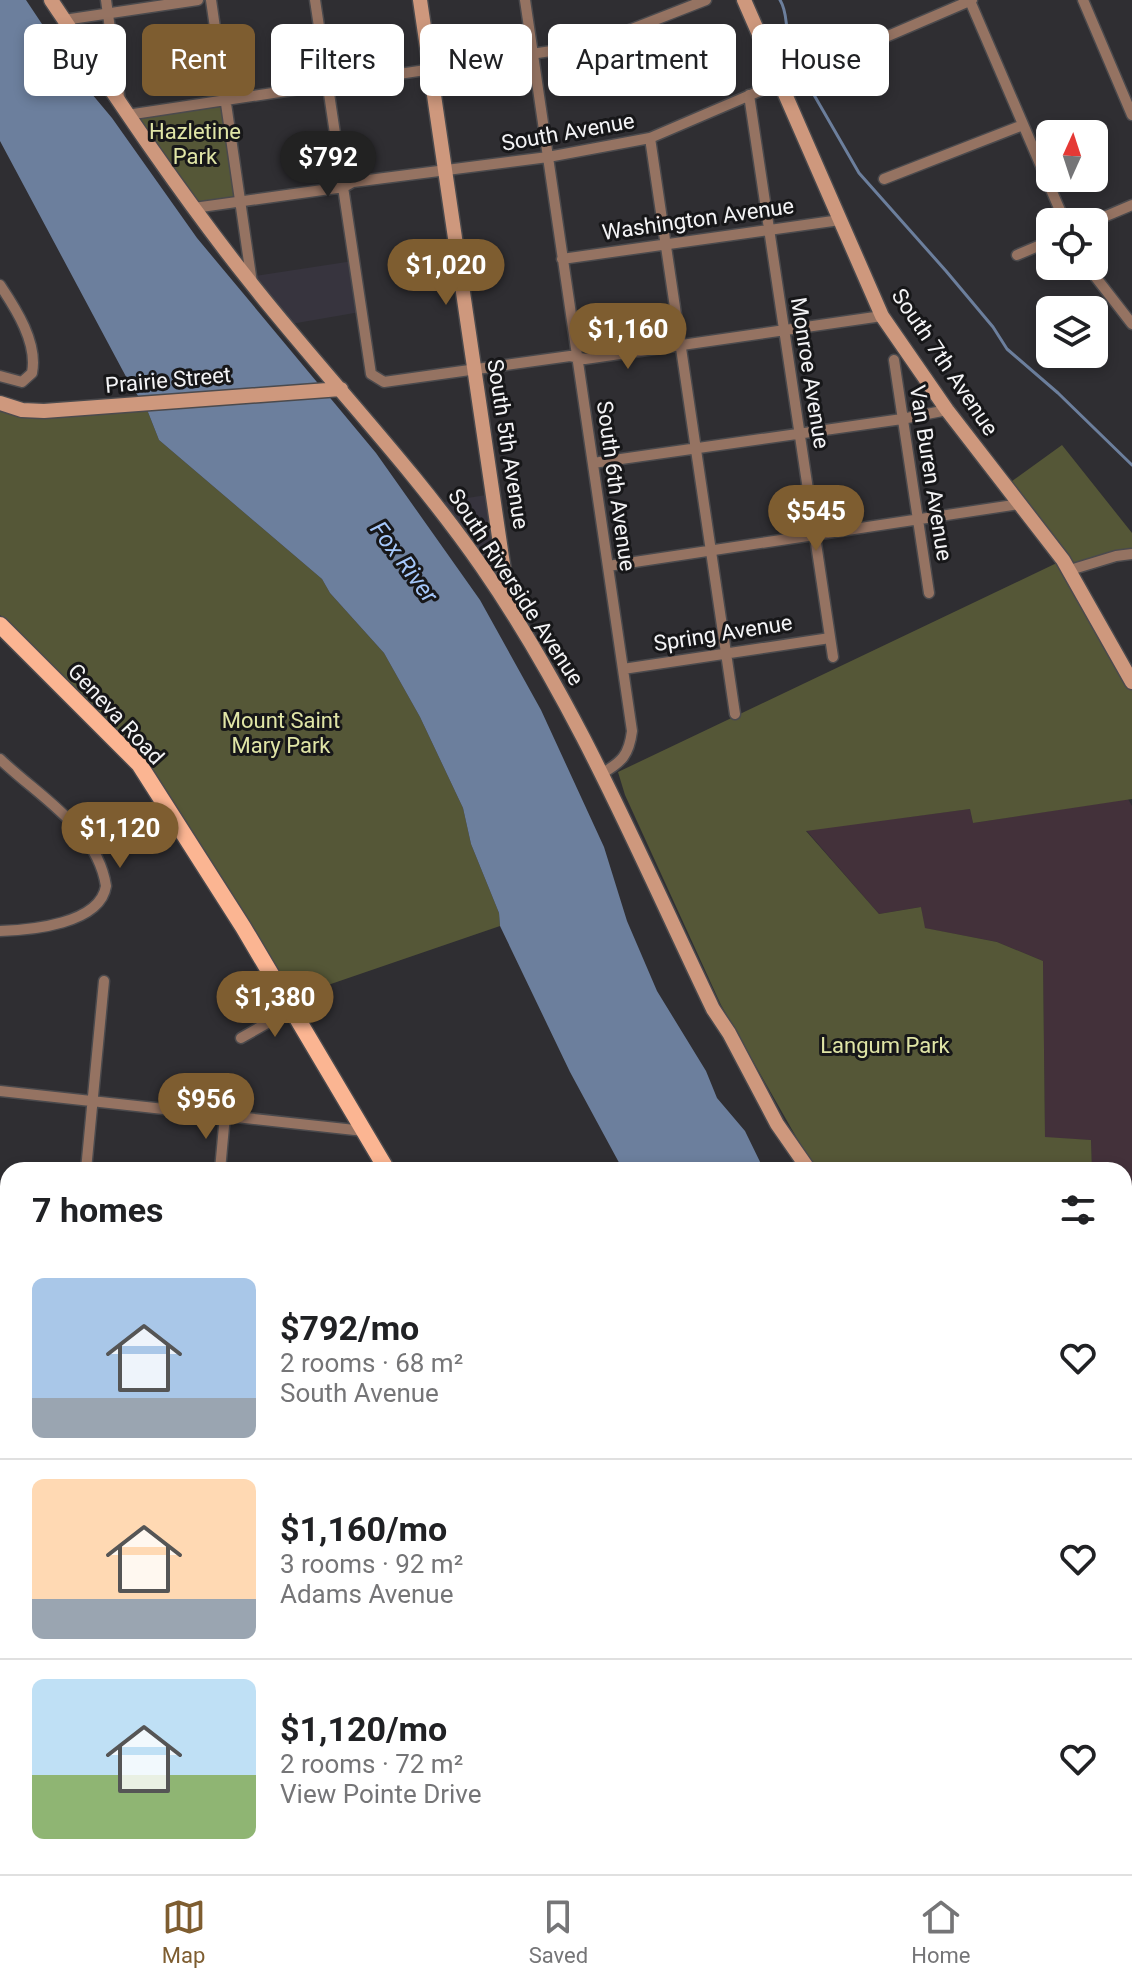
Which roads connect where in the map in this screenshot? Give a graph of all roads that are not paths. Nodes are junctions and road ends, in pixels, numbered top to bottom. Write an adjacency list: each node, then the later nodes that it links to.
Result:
1 (51, 0): 13 (street, South Riverside Avenue)
2 (106, 0): 12 (street)
3 (198, 0): 12 (street)
4 (211, 0): 25 (street)
5 (315, 0): 14 (street)
6 (420, 0): 15 (street, South 5th Avenue)
7 (525, 0): 18 (street, South 6th Avenue)
8 (706, 0): 18 (street)
9 (744, 0): 16 (street, South 7th Avenue)
10 (971, 0): 17 (street, South Avenue); 28 (street)
11 (1083, 0): 27 (street)
12 (108, 14): 13 (street); 26 (street)
13 (64, 20): 26 (street, South Riverside Avenue)
14 (319, 24)
15 (423, 24)
16 (754, 24)
17 (889, 35)
18 (533, 54): 30 (street, South 6th Avenue)
19 (271, 93): 25 (street)
20 (752, 94): 21 (street, South Avenue)
21 (749, 95): 29 (street, South Avenue); 40 (street, Monroe Avenue)
22 (330, 96): 33 (street)
23 (434, 96): 31 (street, South 5th Avenue)
24 (786, 96): 39 (street, South 7th Avenue)
25 (226, 100): 26 (street); 34 (street)
26 (124, 109): 36 (street, South Riverside Avenue)
27 (1132, 115)
28 (1023, 125): 32 (street); 37 (street)
29 (650, 138): 30 (street, South Avenue); 41 (street)
30 (548, 157): 31 (street, South Avenue); 44 (street, South 6th Avenue)
31 (445, 172): 33 (street, South Avenue); 55 (street, South 5th Avenue)
32 (884, 179)
33 (344, 187): 34 (street, South Avenue); 55 (street)
34 (241, 201): 36 (street, South Avenue); 47 (street)
35 (1132, 205): 38 (street)
36 (194, 208): 47 (street, South Riverside Avenue)
37 (1059, 208)
38 (1108, 215)
39 (840, 220): 40 (street, Washington Avenue); 49 (street, South 7th Avenue)
40 (768, 230): 41 (street, Washington Avenue); 51 (street, Monroe Avenue)
41 (665, 244): 44 (street, Washington Avenue); 52 (street)
42 (1036, 247): 43 (street)
43 (1017, 255)
44 (562, 259): 53 (street, South 6th Avenue)
45 (1098, 280): 50 (street)
46 (0, 285): 48 (street)
47 (253, 285): 57 (street, South Riverside Avenue)
48 (5, 301): 56 (street)
49 (882, 316): 51 (street); 59 (street, South 7th Avenue)
50 (1132, 324)
51 (783, 332): 52 (street); 61 (street, Monroe Avenue)
52 (682, 346): 53 (street); 62 (street)
53 (578, 358): 55 (street); 63 (street, South 6th Avenue)
54 (894, 360): 60 (street, Van Buren Avenue)
55 (474, 369): 72 (street, South 5th Avenue)
56 (0, 376)
57 (341, 389): 58 (street, Prairie Street); 72 (street, South Riverside Avenue)
58 (0, 403)
59 (947, 410): 60 (street); 64 (street, South 7th Avenue)
60 (902, 419): 61 (street); 65 (street, Van Buren Avenue)
61 (799, 434): 62 (street); 66 (street, Monroe Avenue)
62 (697, 449): 63 (street); 67 (street)
63 (593, 463): 69 (street, South 6th Avenue)
64 (1020, 504): 65 (street); 70 (street, South 7th Avenue)
65 (917, 521): 66 (street); 71 (street, Van Buren Avenue)
66 (815, 536): 67 (street); 74 (street, Monroe Avenue)
67 (712, 551): 69 (street); 75 (street)
68 (1132, 554): 70 (street)
69 (608, 566): 77 (street, South 6th Avenue)
70 (1070, 570): 78 (street, South 7th Avenue)
71 (929, 593)
72 (509, 610): 81 (street, South Riverside Avenue)
73 (0, 625): 84 (main road, Geneva Road)
74 (830, 638): 75 (street, Spring Avenue); 76 (street, Monroe Avenue)
75 (727, 653): 77 (street, Spring Avenue); 79 (street)
76 (833, 657)
77 (623, 669): 81 (street, South 6th Avenue)
78 (1132, 682)
79 (735, 714)
80 (0, 759): 82 (street)
81 (601, 774): 93 (street, South Riverside Avenue)
82 (0, 931)
83 (104, 981): 87 (street)
84 (292, 1009): 85 (street); 89 (main road, Geneva Road)
85 (241, 1038)
86 (0, 1091): 87 (street)
87 (92, 1102): 88 (street); 90 (street)
88 (225, 1115): 89 (street); 91 (street)
89 (364, 1131): 92 (main road, Geneva Road)
90 (87, 1162)
91 (221, 1162)
92 (382, 1162)
93 (803, 1162)

